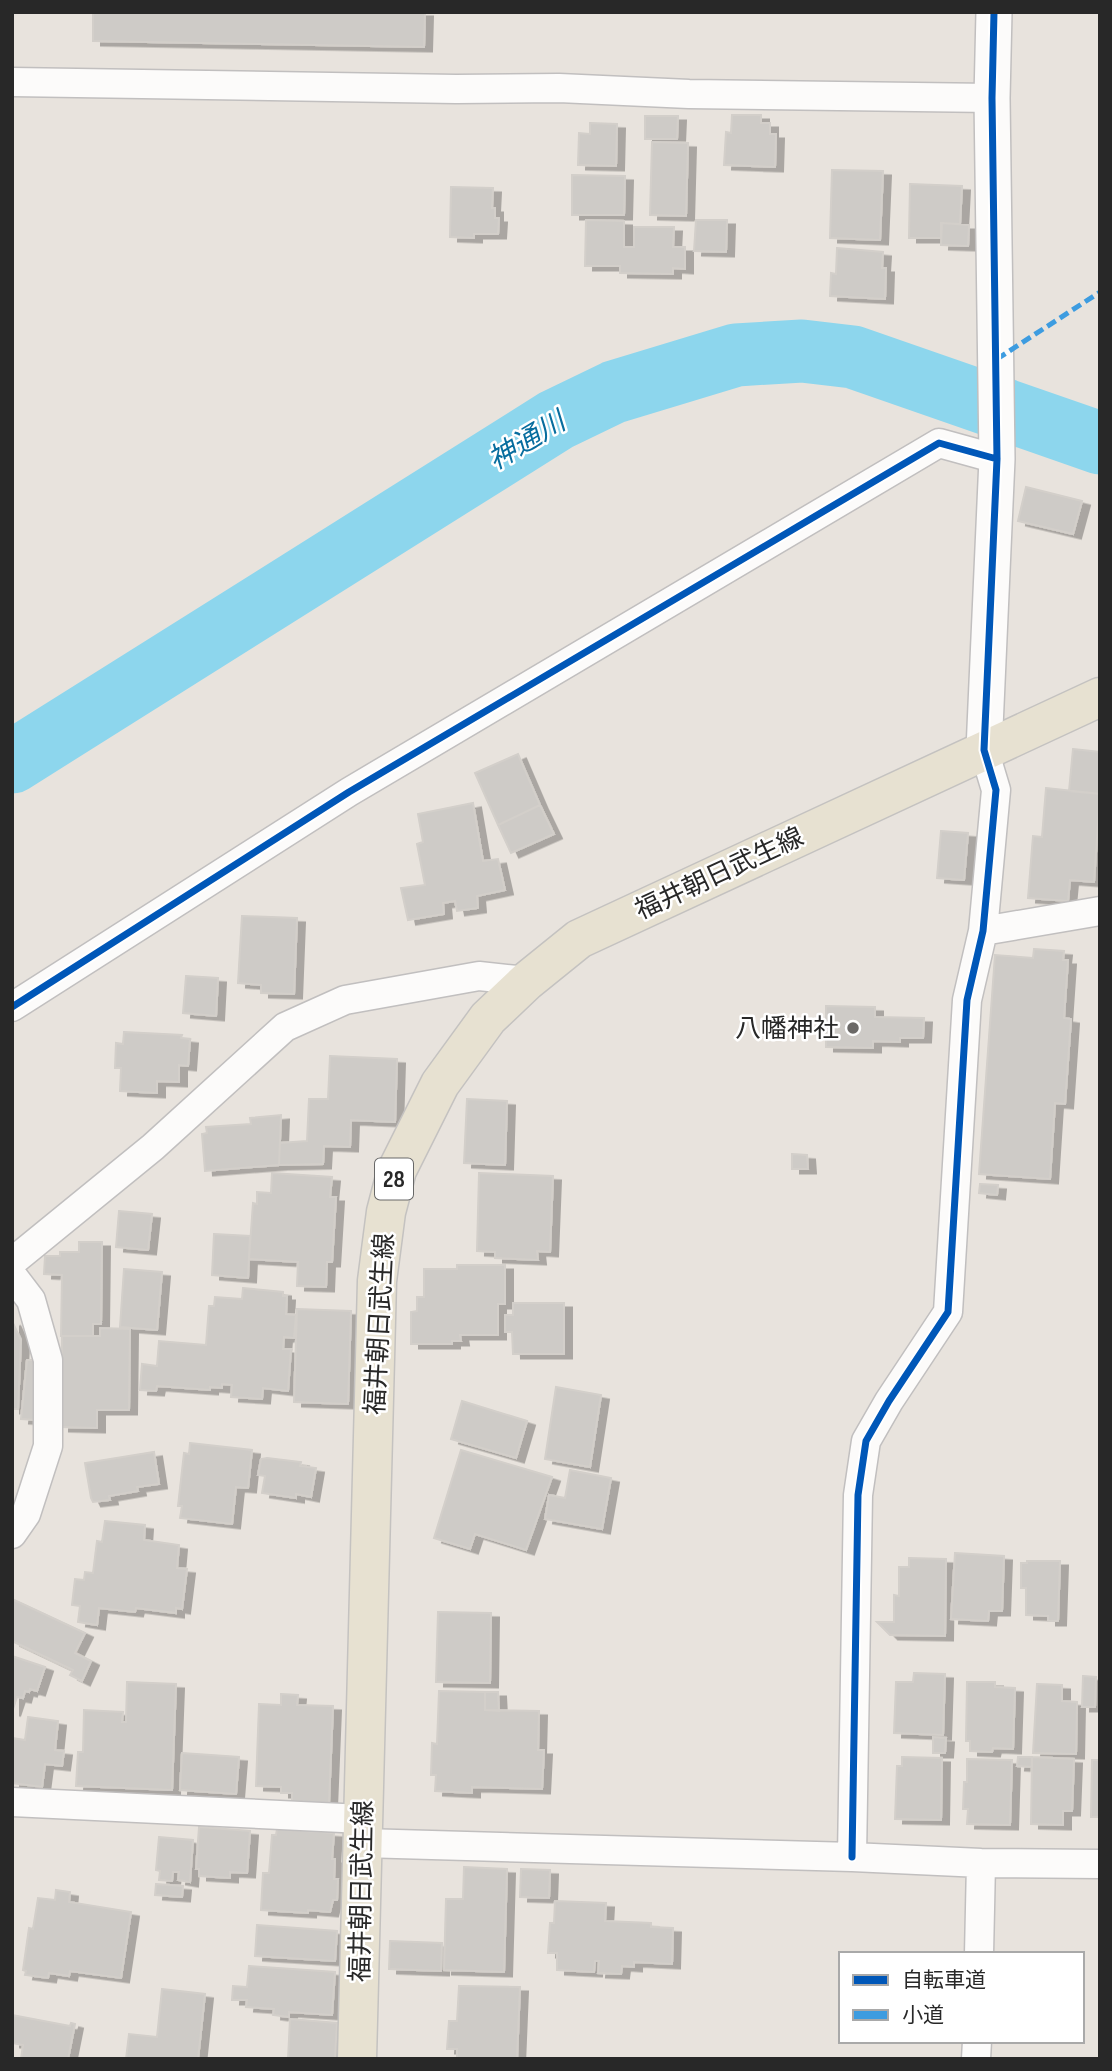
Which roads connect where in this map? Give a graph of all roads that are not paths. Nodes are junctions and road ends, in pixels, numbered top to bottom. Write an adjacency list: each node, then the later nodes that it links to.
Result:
1 (994, 12): 3 (street)
2 (12, 82): 3 (street)
3 (992, 98): 4 (street)
4 (997, 459): 6 (street); 10 (street)
5 (1100, 696): 6 (main road, 福井朝日武生線 / 28)
6 (984, 750): 8 (street); 9 (main road, 福井朝日武生線 / 28)
7 (1100, 911): 8 (street)
8 (983, 931): 16 (street)
9 (527, 981): 11 (street); 15 (main road, 福井朝日武生線 / 28)
10 (12, 1007)
11 (12, 1262)
12 (12, 1275): 13 (street)
13 (12, 1534)
14 (12, 1802): 15 (street)
15 (362, 1831): 16 (street); 20 (main road, 福井朝日武生線 / 28)
16 (852, 1857): 17 (street)
17 (981, 1863): 18 (street); 19 (street)
18 (1100, 1864)
19 (979, 1952)
20 (357, 2059)

